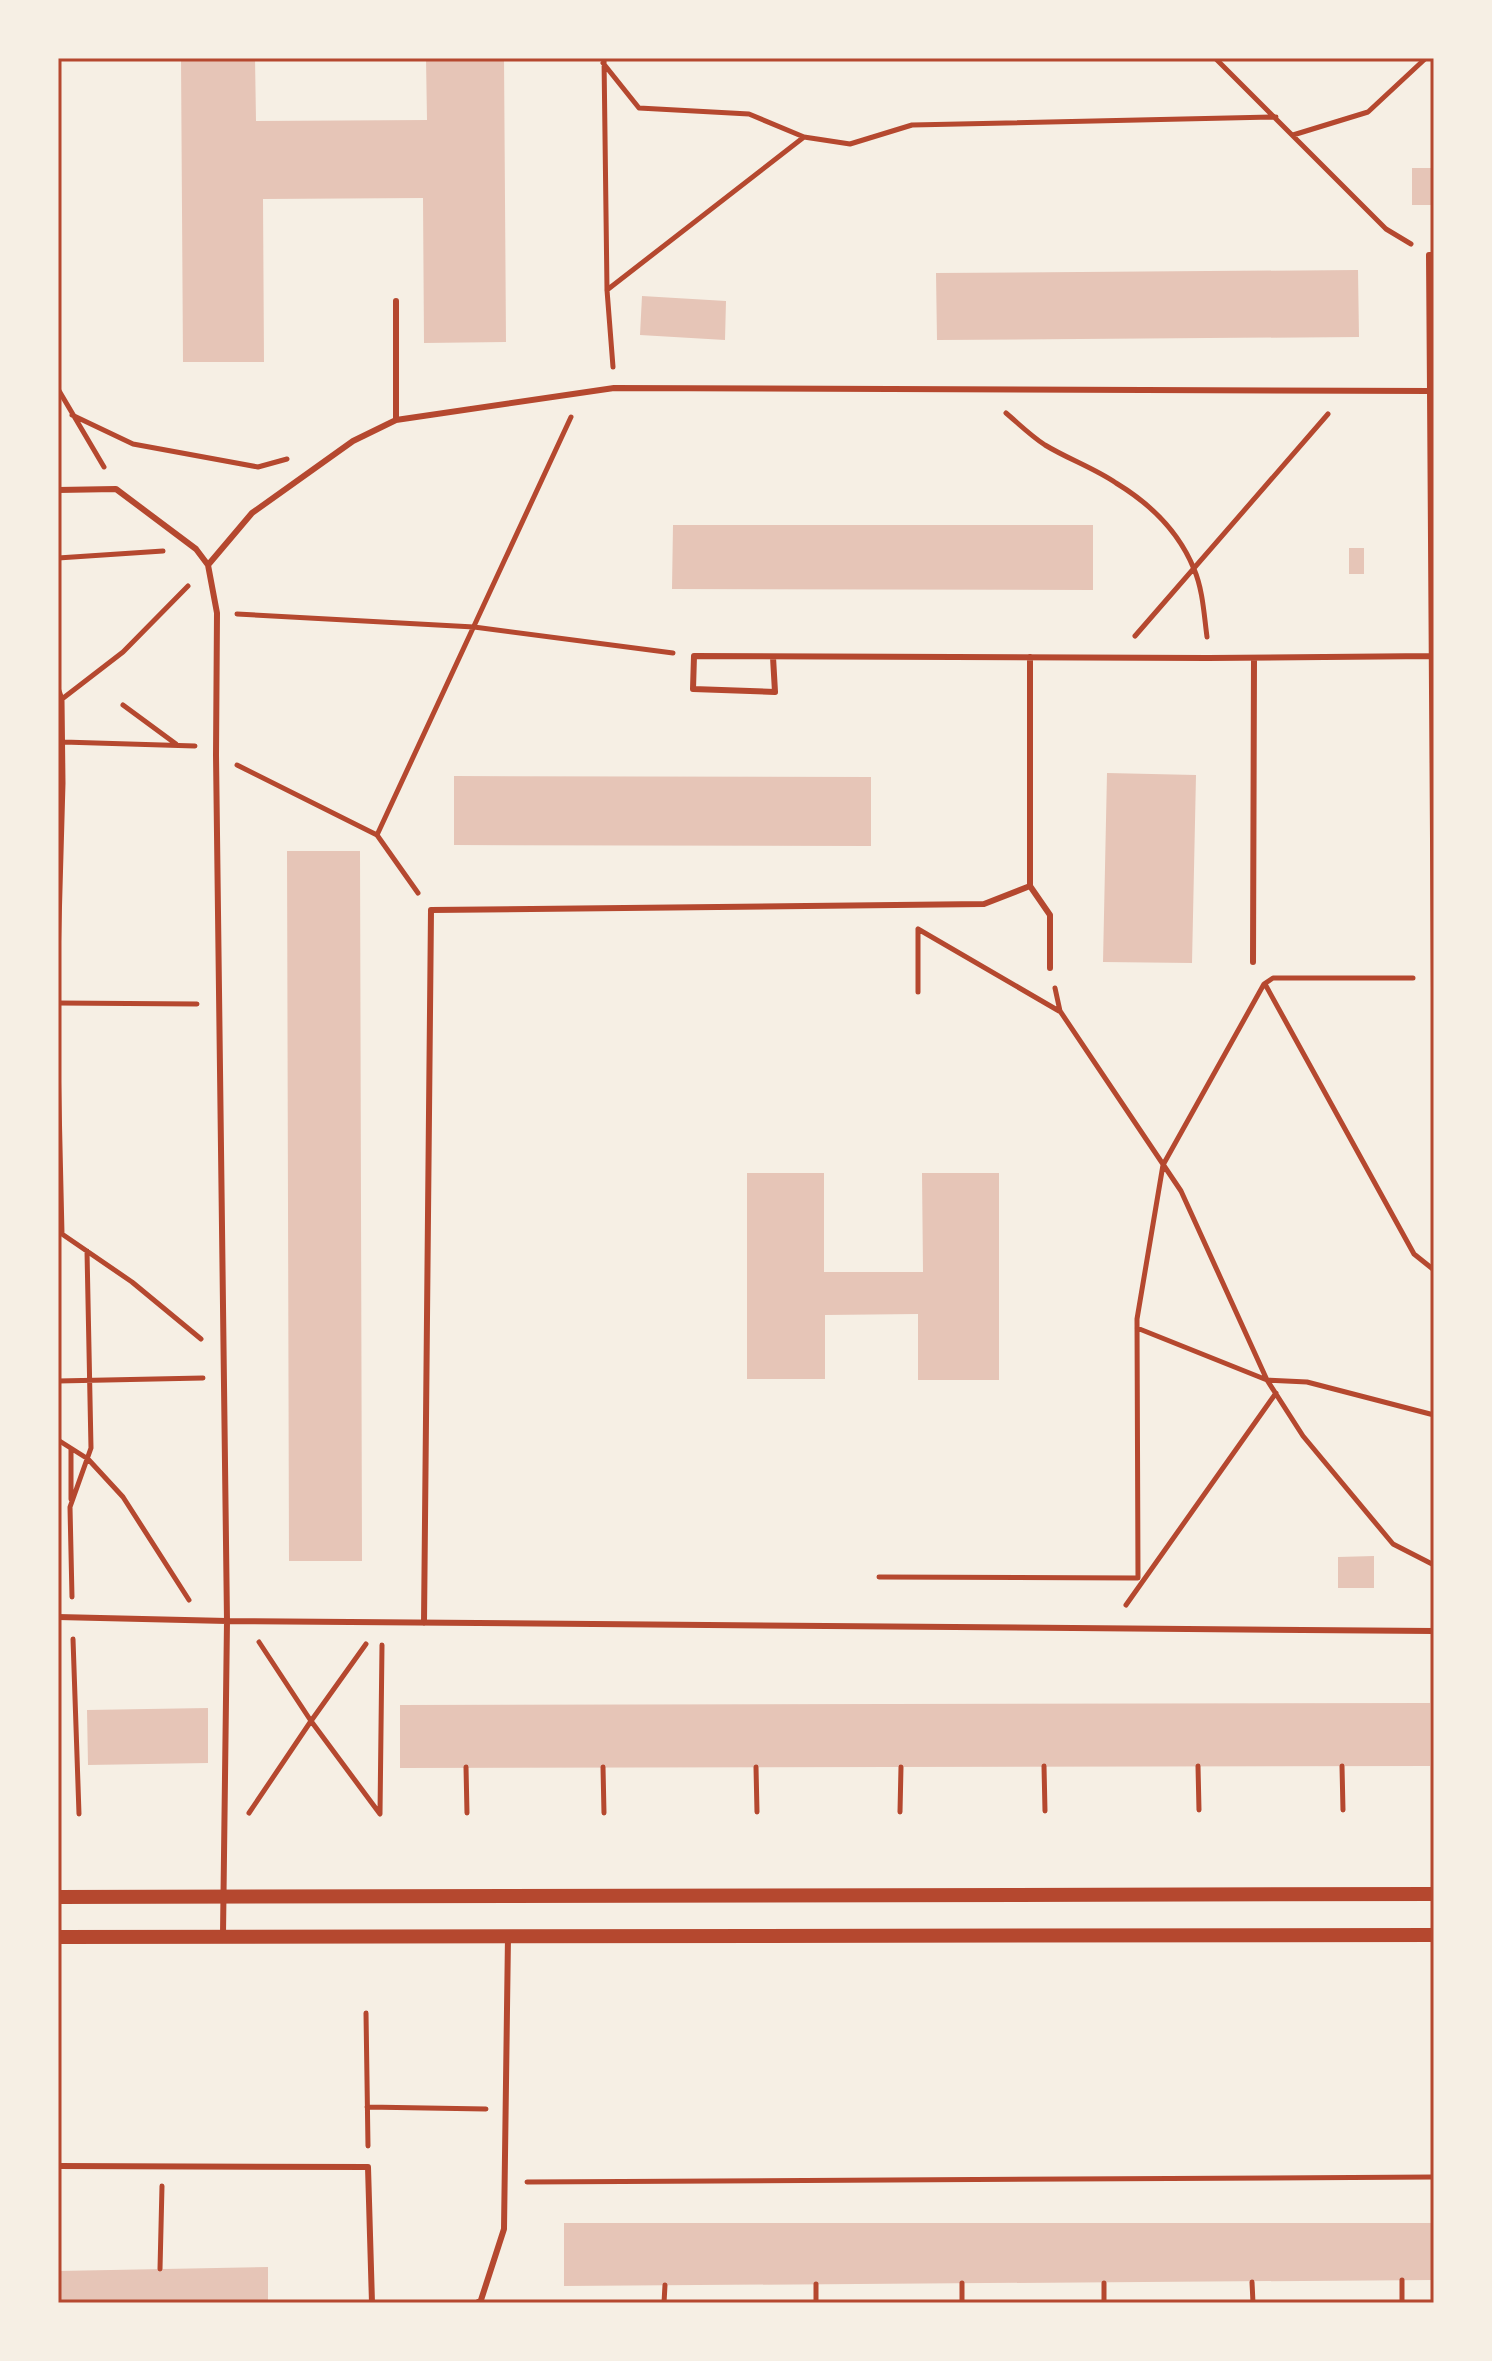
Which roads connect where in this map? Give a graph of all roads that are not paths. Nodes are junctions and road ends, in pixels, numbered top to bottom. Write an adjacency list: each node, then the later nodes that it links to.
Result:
1 (1432, 255): 3 (lane)
2 (396, 301): 4 (lane)
3 (1430, 391): 4 (lane); 7 (lane)
4 (396, 420): 6 (lane)
5 (58, 490): 6 (lane)
6 (208, 565): 17 (lane)
7 (1433, 656): 10 (lane); 14 (lane)
8 (773, 657): 8 (lane); 9 (lane)
9 (1030, 657): 10 (lane); 11 (lane)
10 (1254, 658): 12 (lane)
11 (1030, 886): 13 (lane); 18 (lane)
12 (1253, 962)
13 (1050, 968)
14 (1434, 978): 15 (lane)
15 (1434, 987)
16 (58, 1617): 17 (lane)
17 (227, 1621): 18 (lane); 22 (lane)
18 (424, 1623): 19 (lane)
19 (1434, 1631)
20 (1434, 1894): 22 (street)
21 (58, 1897): 22 (street)
22 (223, 1897): 26 (lane)
23 (1434, 1935): 24 (street)
24 (508, 1936): 26 (street); 28 (lane)
25 (58, 1937): 26 (street)
26 (223, 1937)
27 (58, 2166): 29 (lane)
28 (479, 2301): 30 (lane)
29 (372, 2303)
30 (492, 2303)

